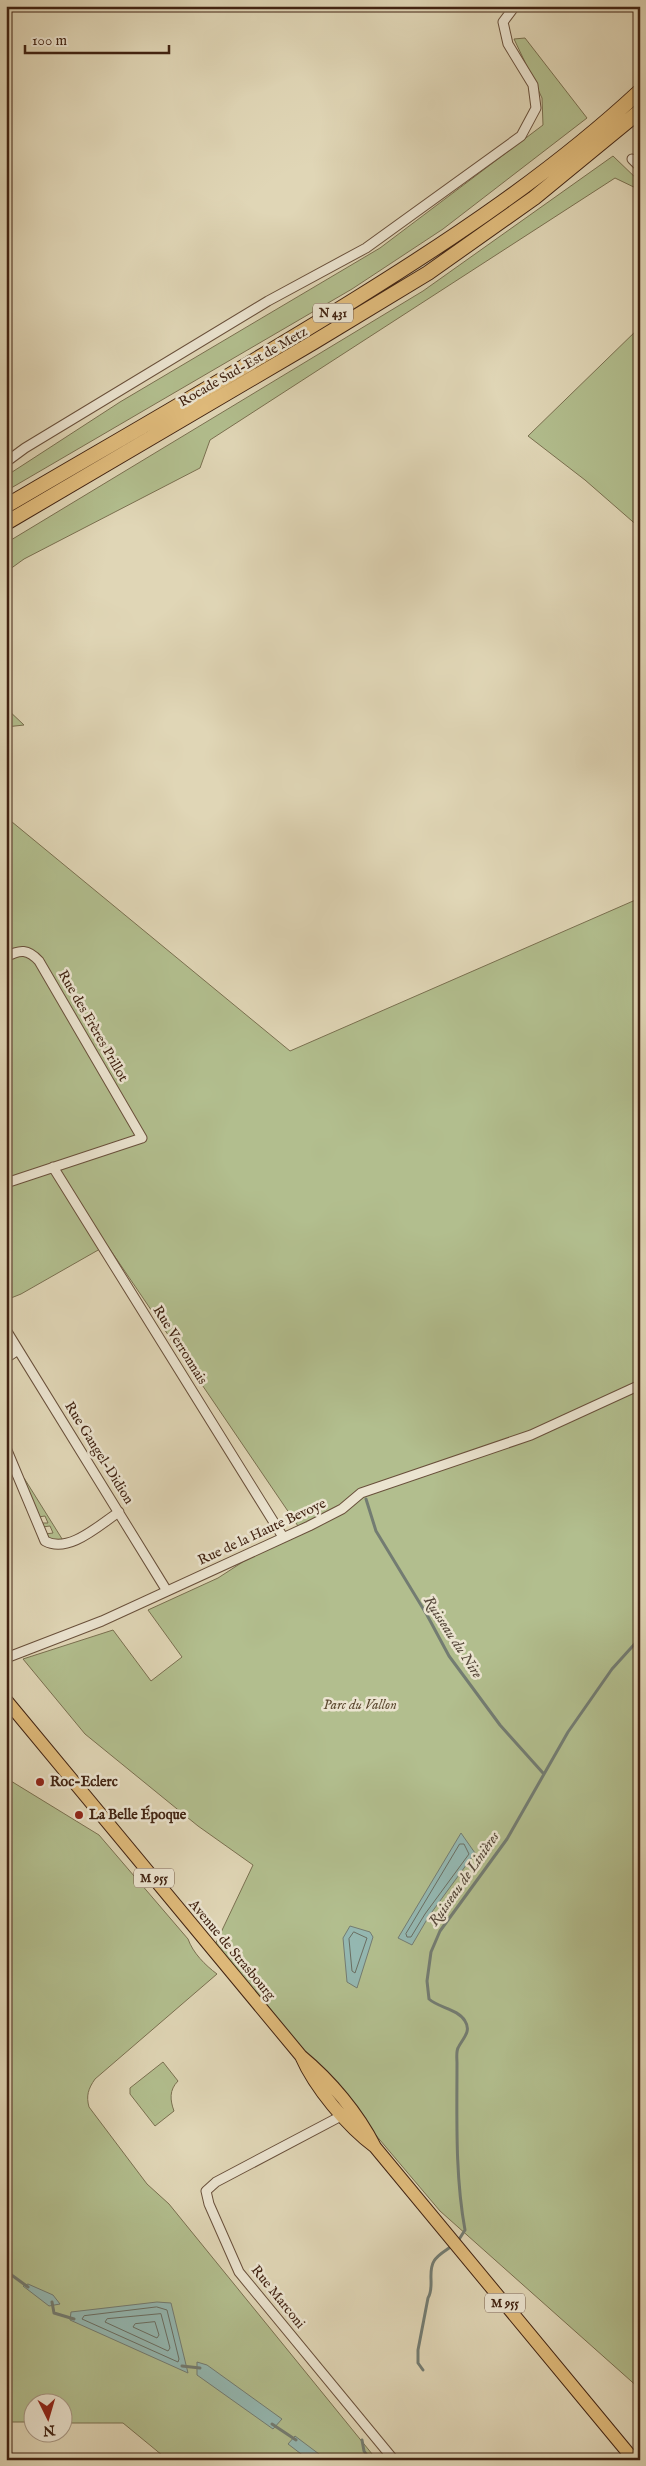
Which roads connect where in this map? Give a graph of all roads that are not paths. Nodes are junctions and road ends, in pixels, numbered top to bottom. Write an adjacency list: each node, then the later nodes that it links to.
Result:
1 (514, 6): 6 (street)
2 (640, 91): 7 (highway, Rocade Sud-Est de Metz / N 431)
3 (640, 111): 8 (highway, Rocade Sud-Est de Metz / N 431)
4 (632, 159): 5 (street)
5 (640, 167)
6 (6, 462)
7 (6, 506)
8 (6, 523)
9 (6, 957): 10 (street, Rue des Frères Prillot)
10 (53, 1167): 11 (street); 18 (street, Rue Verronnais)
11 (6, 1183)
12 (6, 1330): 13 (street, Rue Gangel-Didion)
13 (18, 1350): 14 (street); 17 (street, Rue Gangel-Didion)
14 (6, 1358)
15 (640, 1385): 18 (street, Rue de la Haute Bevoye)
16 (6, 1448): 17 (street)
17 (120, 1512): 19 (street, Rue Gangel-Didion)
18 (283, 1537): 19 (street, Rue de la Haute Bevoye)
19 (167, 1591): 20 (street, Rue de la Haute Bevoye)
20 (6, 1658)
21 (6, 1700): 22 (main road, Avenue de Strasbourg / M 955)
22 (301, 2056): 23 (main road, Avenue de Strasbourg / M 955); 24 (main road, Avenue de Strasbourg / M 955)
23 (343, 2115): 24 (main road, Avenue de Strasbourg / M 955); 25 (street, Rue Marconi)
24 (375, 2146): 26 (main road, Avenue de Strasbourg / M 955)
25 (394, 2460)
26 (634, 2460)

